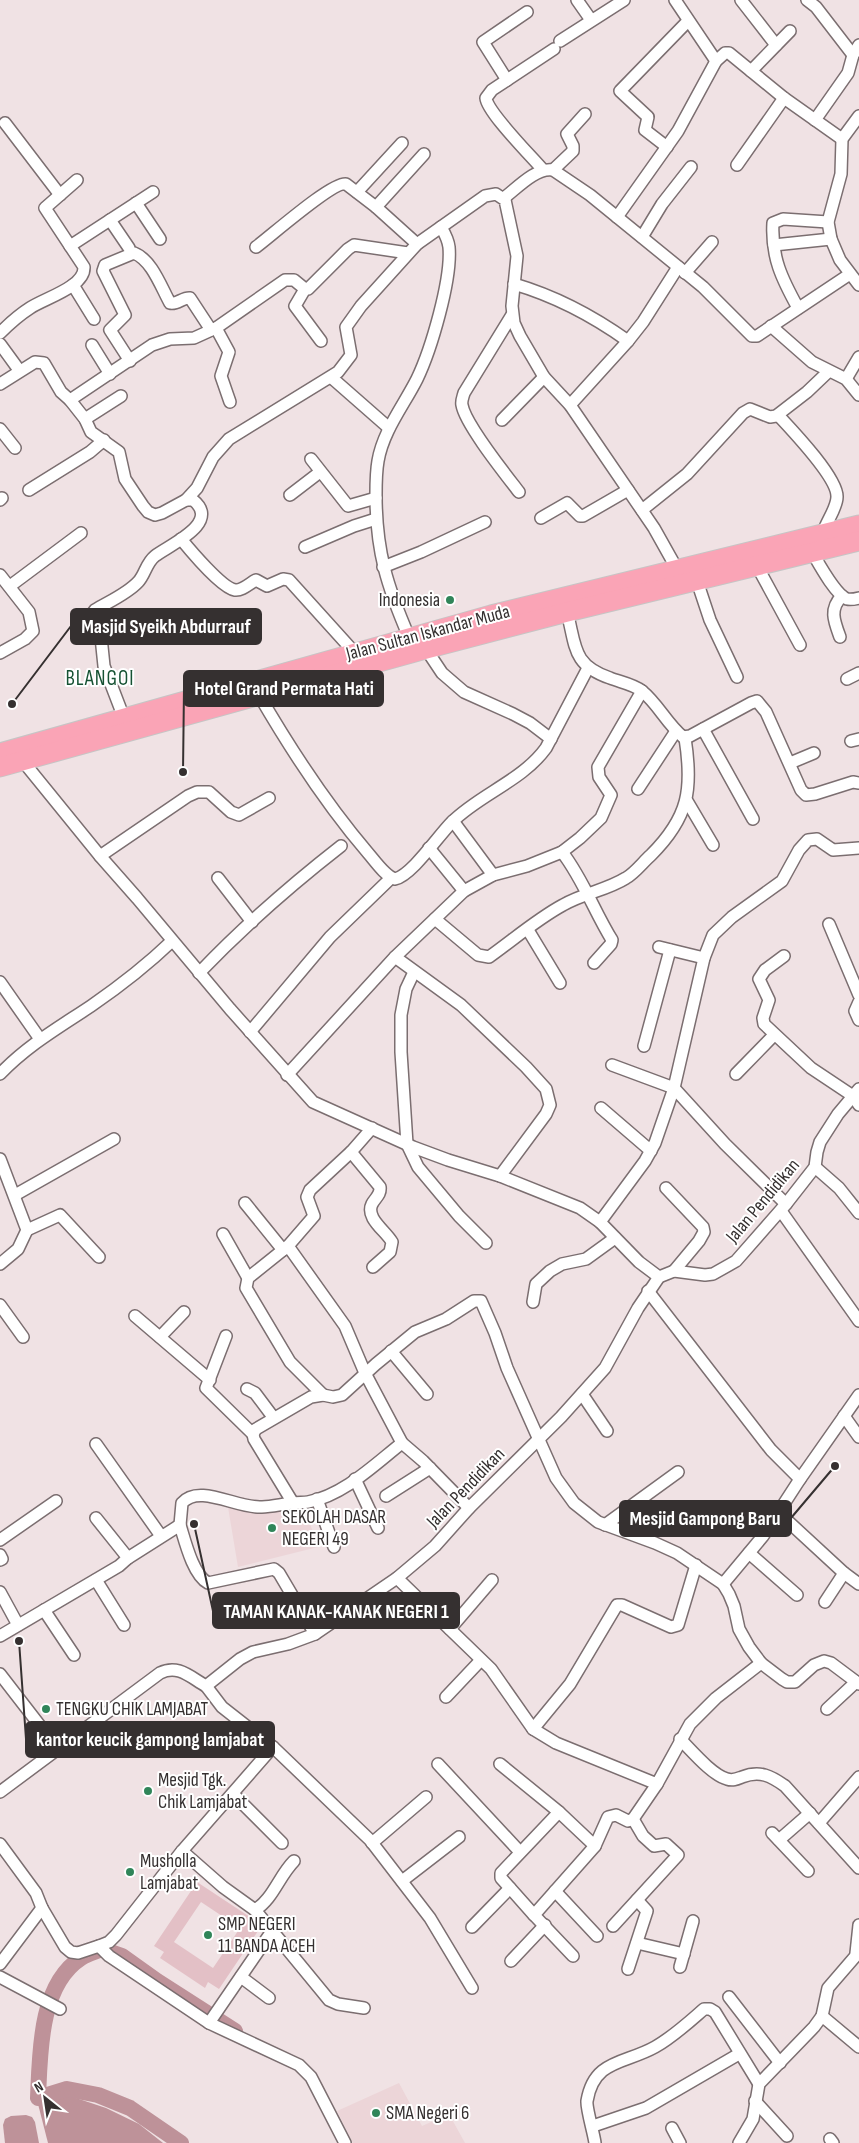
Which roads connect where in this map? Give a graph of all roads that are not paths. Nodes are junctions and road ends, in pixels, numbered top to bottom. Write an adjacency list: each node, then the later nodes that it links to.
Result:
1 (577, 0): 7 (street)
2 (624, 0): 7 (street)
3 (675, 0): 8 (street)
4 (741, 0): 10 (street)
5 (807, 0): 11 (street)
6 (527, 12): 14 (street)
7 (591, 20): 14 (street)
8 (688, 21): 12 (street); 22 (street)
9 (790, 31): 10 (street)
10 (776, 45): 13 (street)
11 (856, 50): 18 (street)
12 (716, 61): 13 (street); 22 (street)
13 (751, 71): 15 (street)
14 (507, 80): 26 (street)
15 (784, 98): 18 (street); 24 (street)
16 (585, 114): 26 (street)
17 (859, 116): 20 (street)
18 (815, 120): 20 (street)
19 (4, 123): 30 (street)
20 (842, 138): 36 (street)
21 (402, 143): 29 (street)
22 (667, 147): 34 (street)
23 (424, 154): 33 (street)
24 (737, 165)
25 (690, 167): 38 (street)
26 (548, 170): 31 (street); 34 (street)
27 (77, 180): 30 (street)
28 (153, 192): 32 (street)
29 (356, 192): 33 (street); 45 (street)
30 (60, 195): 44 (street)
31 (504, 198): 37 (street); 50 (street)
32 (136, 203): 35 (street); 40 (street)
33 (376, 207): 42 (street)
34 (617, 217): 38 (street)
35 (110, 220): 44 (street); 46 (street)
36 (828, 222): 39 (street); 43 (street)
37 (441, 227): 42 (street); 81 (street)
38 (642, 237): 48 (street)
39 (831, 239): 43 (street); 49 (street)
40 (160, 240)
41 (712, 242): 48 (street)
42 (417, 244): 47 (street)
43 (774, 245): 54 (street)
44 (70, 246): 51 (street)
45 (256, 247)
46 (129, 248)
47 (408, 253): 53 (street); 70 (street)
48 (682, 270): 57 (street); 61 (street)
49 (850, 274): 52 (street); 54 (street)
50 (514, 284): 55 (street); 61 (street)
51 (73, 285): 56 (street); 59 (street)
52 (859, 285)
53 (305, 289): 58 (street); 60 (street)
54 (798, 308): 57 (street)
55 (512, 315): 69 (street); 89 (street)
56 (94, 319)
57 (771, 326): 67 (street)
58 (213, 329): 65 (street); 65 (street); 76 (street)
59 (0, 333)
60 (321, 341)
61 (628, 341): 77 (street)
62 (0, 344): 66 (street)
63 (92, 345): 68 (street)
64 (859, 357): 71 (street)
65 (130, 361): 68 (street)
66 (20, 370): 72 (street); 75 (street)
67 (828, 372): 71 (street); 78 (street)
68 (110, 374): 75 (street)
69 (544, 377): 77 (street); 80 (street)
70 (332, 378): 81 (street); 92 (street)
71 (846, 379): 73 (street)
72 (0, 384)
73 (859, 395)
74 (121, 396): 79 (street)
75 (70, 400): 79 (street)
76 (230, 402)
77 (570, 405): 88 (street)
78 (778, 415): 93 (street); 99 (street)
79 (85, 418): 83 (street)
80 (502, 420)
81 (389, 428): 91 (street)
82 (0, 429): 84 (street)
83 (104, 440): 87 (street); 92 (street)
84 (15, 448)
85 (311, 460): 86 (street)
86 (320, 472): 90 (street); 91 (street)
87 (29, 490)
88 (628, 490): 93 (street); 94 (street)
89 (519, 492)
90 (290, 495)
91 (376, 498): 95 (street)
92 (186, 500): 100 (street)
93 (642, 510): 106 (street)
94 (541, 518)
95 (376, 519): 102 (street); 105 (street)
96 (485, 522): 105 (street)
97 (859, 525): 99 (highway, Jalan Sultan Iskandar Muda)
98 (81, 533): 109 (street)
99 (823, 533): 106 (highway, Jalan Sultan Iskandar Muda)
100 (181, 539): 117 (street); 125 (street)
101 (859, 541): 103 (highway, Jalan Sultan Iskandar Muda)
102 (305, 547)
103 (812, 552): 104 (highway, Jalan Sultan Iskandar Muda); 110 (street)
104 (758, 566): 108 (highway, Jalan Sultan Iskandar Muda); 115 (street)
105 (383, 567): 113 (street)
106 (677, 569): 113 (highway, Jalan Sultan Iskandar Muda)
107 (0, 574): 109 (street)
108 (697, 581): 112 (highway, Jalan Sultan Iskandar Muda); 121 (street)
109 (10, 586): 118 (street)
110 (842, 596): 111 (street); 114 (street)
111 (859, 598)
112 (567, 612): 116 (highway, Jalan Sultan Iskandar Muda); 119 (street)
113 (409, 637): 117 (highway, Jalan Sultan Iskandar Muda)
114 (840, 637)
115 (800, 645)
116 (426, 649): 124 (highway, Jalan Sultan Iskandar Muda); 128 (street)
117 (354, 652): 125 (highway, Jalan Sultan Iskandar Muda)
118 (0, 653)
119 (588, 668): 123 (street); 128 (street)
120 (859, 673): 122 (street)
121 (737, 677)
122 (847, 679)
123 (642, 691): 127 (street); 144 (street)
124 (259, 695): 131 (highway, Jalan Sultan Iskandar Muda); 148 (street)
125 (124, 718): 129 (highway, Jalan Sultan Iskandar Muda)
126 (703, 729): 127 (street); 132 (street); 138 (street)
127 (681, 734): 135 (street); 137 (street)
128 (550, 739): 139 (street)
129 (0, 753)
130 (814, 753): 132 (street)
131 (22, 760): 133 (highway, Jalan Sultan Iskandar Muda); 145 (street)
132 (790, 763): 134 (street)
133 (0, 767)
134 (859, 783)
135 (638, 789)
136 (269, 798): 145 (street)
137 (686, 801): 140 (street); 150 (street)
138 (753, 819)
139 (452, 822): 142 (street); 146 (street)
140 (713, 845)
141 (341, 846): 152 (street)
142 (429, 848): 148 (street); 149 (street)
143 (859, 848): 158 (street)
144 (562, 852): 146 (street); 150 (street)
145 (100, 856): 155 (street)
146 (493, 876): 149 (street)
147 (218, 878): 152 (street)
148 (391, 878): 167 (street)
149 (464, 891): 151 (street)
150 (587, 893): 154 (street); 159 (street)
151 (435, 919): 154 (street); 157 (street)
152 (252, 922): 161 (street)
153 (829, 924): 164 (street)
154 (528, 930): 163 (street)
155 (172, 941): 161 (street); 169 (street)
156 (784, 956): 168 (street)
157 (395, 957): 160 (street); 174 (street)
158 (704, 958): 170 (street); 175 (street)
159 (594, 962)
160 (414, 972): 180 (street); 185 (street)
161 (199, 973): 167 (street)
162 (0, 982): 169 (street)
163 (560, 983)
164 (859, 996)
165 (859, 1002): 166 (street)
166 (859, 1020)
167 (250, 1032): 174 (street)
168 (774, 1035): 173 (street); 176 (street)
169 (40, 1038): 172 (street)
170 (644, 1046)
171 (612, 1065): 175 (street)
172 (0, 1074)
173 (736, 1074)
174 (287, 1075): 178 (street)
175 (674, 1088): 181 (street); 189 (street)
176 (857, 1097): 184 (street, Jalan Pendidikan)
177 (601, 1108): 181 (street)
178 (372, 1128): 180 (street); 182 (street)
179 (114, 1138): 187 (street)
180 (407, 1144): 185 (street); 195 (street)
181 (651, 1151): 191 (street)
182 (351, 1152): 196 (street); 199 (street)
183 (0, 1159): 187 (street)
184 (816, 1167): 189 (street, Jalan Pendidikan); 190 (street)
185 (500, 1176): 191 (street)
186 (666, 1188): 200 (street)
187 (15, 1196): 192 (street)
188 (245, 1203): 196 (street)
189 (783, 1208): 200 (street, Jalan Pendidikan); 208 (street)
190 (859, 1213)
191 (600, 1222): 194 (street)
192 (27, 1230): 197 (street); 198 (street)
193 (223, 1234): 202 (street)
194 (615, 1238): 201 (street); 204 (street)
195 (486, 1243)
196 (286, 1248): 202 (street); 213 (street)
197 (99, 1257)
198 (0, 1264)
199 (373, 1267)
200 (674, 1271): 201 (street, Jalan Pendidikan)
201 (659, 1277): 203 (street, Jalan Pendidikan)
202 (248, 1278): 218 (street)
203 (648, 1291): 217 (street, Jalan Pendidikan); 231 (street)
204 (533, 1302)
205 (0, 1305): 210 (street)
206 (184, 1312): 211 (street)
207 (135, 1316): 211 (street)
208 (859, 1321)
209 (226, 1336): 214 (street)
210 (24, 1337)
211 (160, 1337): 214 (street)
212 (391, 1351): 213 (street); 216 (street); 225 (street)
213 (365, 1373): 218 (street); 226 (street)
214 (210, 1380): 223 (street)
215 (247, 1389): 221 (street)
216 (427, 1394)
217 (582, 1394): 222 (street); 225 (street, Jalan Pendidikan)
218 (323, 1395): 221 (street)
219 (859, 1395): 220 (street)
220 (844, 1416): 224 (street); 231 (street)
221 (273, 1417): 223 (street)
222 (607, 1431)
223 (253, 1434): 235 (street)
224 (859, 1437)
225 (538, 1438): 236 (street, Jalan Pendidikan); 240 (street)
226 (402, 1443): 228 (street); 230 (street)
227 (96, 1444): 242 (street)
228 (430, 1468): 232 (street); 236 (street)
229 (678, 1472): 240 (street)
230 (355, 1479): 233 (street); 241 (street)
231 (800, 1479): 237 (street)
232 (386, 1496)
233 (317, 1499): 235 (street); 244 (street)
234 (56, 1501): 243 (street)
235 (293, 1503): 239 (street)
236 (469, 1508): 251 (street, Jalan Pendidikan)
237 (779, 1513): 245 (street); 250 (street)
238 (96, 1518): 247 (street)
239 (180, 1525): 242 (street); 263 (street)
240 (605, 1525): 249 (street)
241 (378, 1528)
242 (161, 1536): 247 (street)
243 (0, 1540)
244 (334, 1547)
245 (749, 1553): 254 (street); 257 (street)
246 (0, 1555): 248 (street)
247 (128, 1558): 252 (street)
248 (0, 1560)
249 (696, 1565): 254 (street); 273 (street)
250 (844, 1573): 255 (street); 258 (street)
251 (397, 1578): 262 (street); 263 (street, Jalan Pendidikan)
252 (96, 1580): 259 (street); 261 (street)
253 (492, 1580): 262 (street)
254 (723, 1584): 267 (street)
255 (859, 1584)
256 (0, 1592): 260 (street)
257 (797, 1595)
258 (826, 1602)
259 (44, 1610): 260 (street); 265 (street)
260 (18, 1625): 264 (street)
261 (124, 1625)
262 (450, 1629): 266 (street)
263 (315, 1634): 270 (street, Jalan Pendidikan)
264 (0, 1636)
265 (74, 1655)
266 (481, 1660): 271 (street); 273 (street)
267 (761, 1662): 269 (street); 274 (street)
268 (0, 1674): 276 (street)
269 (857, 1683): 272 (street)
270 (206, 1686): 275 (street); 276 (street)
271 (446, 1697)
272 (827, 1709)
273 (533, 1729): 280 (street)
274 (680, 1740): 280 (street); 285 (street)
275 (274, 1747): 282 (street); 290 (street)
276 (58, 1749): 281 (street)
277 (438, 1764): 294 (street)
278 (500, 1764): 284 (street)
279 (859, 1777): 287 (street)
280 (657, 1784): 286 (street)
281 (0, 1792)
282 (233, 1794): 289 (street); 293 (street)
283 (426, 1796): 290 (street)
284 (559, 1812): 292 (street); 294 (street)
285 (810, 1813): 287 (street); 297 (street)
286 (633, 1819): 292 (street); 301 (street)
287 (820, 1823): 296 (street)
288 (460, 1837): 298 (street)
289 (282, 1843)
290 (372, 1843): 298 (street)
291 (0, 1844): 302 (street)
292 (595, 1846): 300 (street)
293 (182, 1851): 303 (street); 313 (street)
294 (520, 1852): 299 (street)
295 (294, 1861): 303 (street)
296 (859, 1868)
297 (808, 1871)
298 (402, 1881): 323 (street)
299 (510, 1888): 304 (street); 309 (street)
300 (555, 1891): 304 (street); 311 (street)
301 (637, 1900): 308 (street); 312 (street)
302 (42, 1908): 313 (street); 318 (street)
303 (255, 1910): 310 (street)
304 (534, 1915): 306 (street)
305 (693, 1921): 315 (street)
306 (545, 1925): 316 (street); 317 (street)
307 (859, 1925): 314 (street)
308 (614, 1926)
309 (472, 1928)
310 (272, 1931): 322 (street); 327 (street)
311 (597, 1936)
312 (637, 1942): 315 (street); 320 (street)
313 (103, 1950): 329 (street)
314 (858, 1952): 328 (street)
315 (684, 1954): 319 (street)
316 (573, 1956)
317 (511, 1961)
318 (0, 1964)
319 (680, 1966)
320 (628, 1969)
321 (0, 1977): 326 (street)
322 (241, 1977): 324 (street); 329 (street)
323 (472, 1988)
324 (269, 1998)
325 (728, 1998): 332 (street)
326 (53, 2006)
327 (364, 2008)
328 (822, 2016): 330 (street); 332 (street)
329 (210, 2023): 338 (street)
330 (859, 2047)
331 (739, 2054): 333 (street); 335 (street); 335 (street)
332 (780, 2064): 333 (street)
333 (759, 2084): 334 (street)
334 (755, 2101): 337 (street); 341 (street)
335 (593, 2126): 339 (street)
336 (672, 2128): 340 (street)
337 (787, 2136)
338 (345, 2143)
339 (595, 2143)
340 (680, 2143)
341 (739, 2143)

